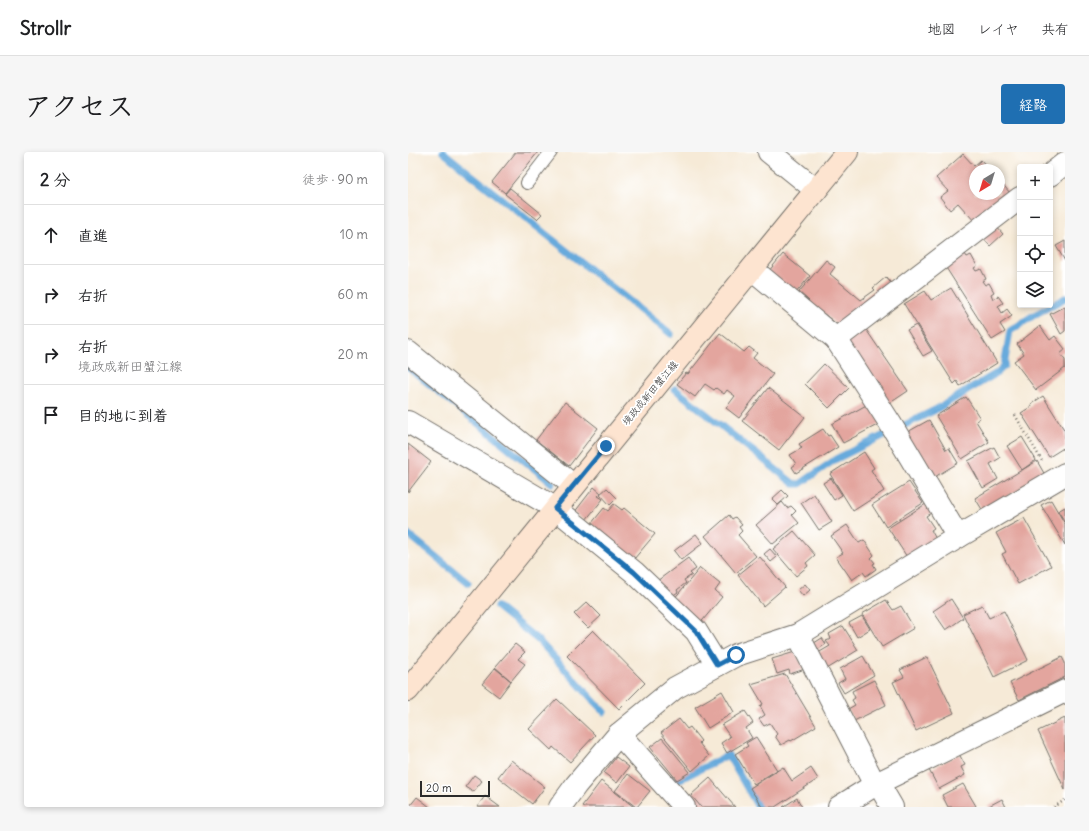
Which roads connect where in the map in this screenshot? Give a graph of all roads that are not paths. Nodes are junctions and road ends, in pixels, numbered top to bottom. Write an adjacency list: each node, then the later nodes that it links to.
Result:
1 (551, 152): 4 (lane)
2 (769, 152): 5 (street)
3 (847, 152): 5 (main road, 境政成新田蟹江線)
4 (527, 183)
5 (816, 190): 7 (main road, 境政成新田蟹江線)
6 (1017, 200): 8 (street)
7 (752, 269): 8 (street); 12 (main road, 境政成新田蟹江線)
8 (836, 339): 14 (street)
9 (408, 352): 12 (street)
10 (408, 422): 13 (street)
11 (1059, 478): 14 (street)
12 (574, 486): 13 (main road, 境政成新田蟹江線)
13 (555, 508): 16 (street); 17 (main road, 境政成新田蟹江線)
14 (958, 537): 15 (street)
15 (798, 635): 16 (street); 20 (street)
16 (717, 665): 19 (street)
17 (408, 690)
18 (1065, 691): 20 (street)
19 (618, 734): 21 (street); 22 (street)
20 (877, 784): 23 (street); 24 (street)
21 (560, 807)
22 (684, 807)
23 (839, 807)
24 (892, 807)

